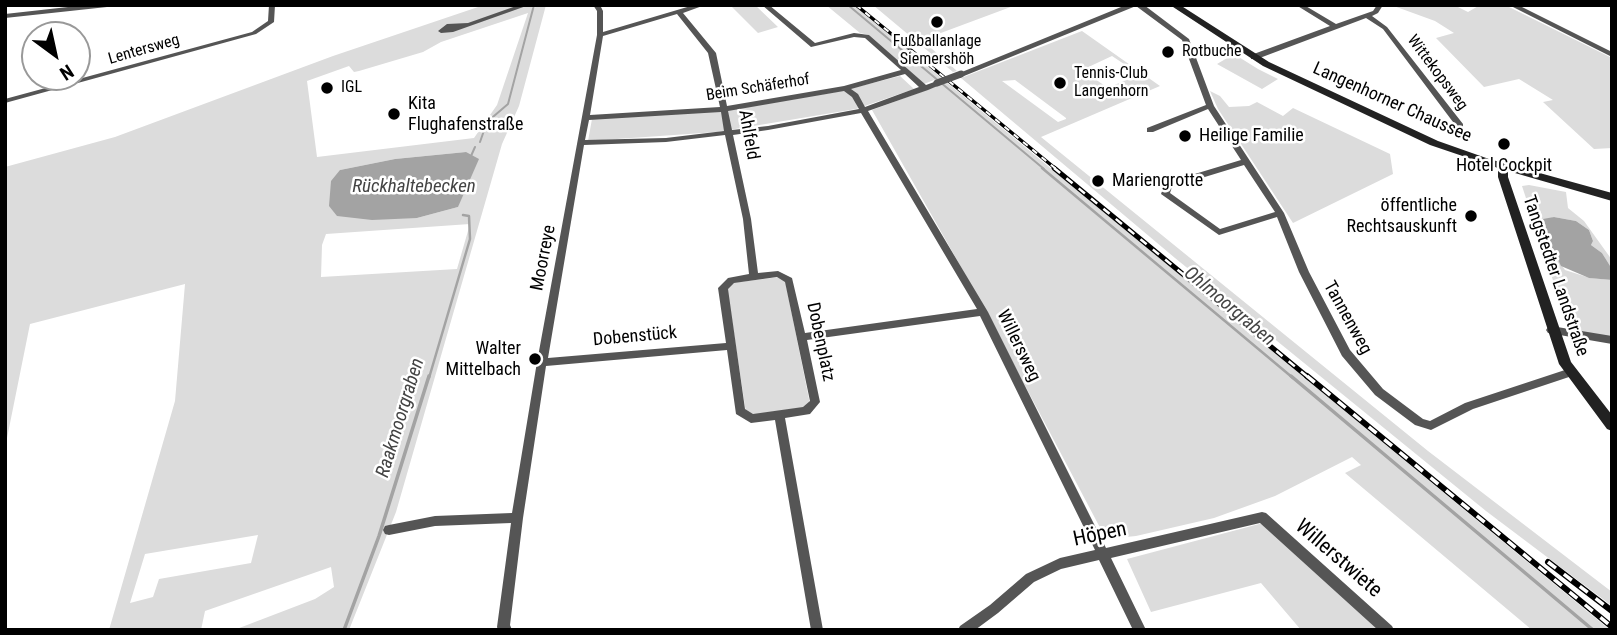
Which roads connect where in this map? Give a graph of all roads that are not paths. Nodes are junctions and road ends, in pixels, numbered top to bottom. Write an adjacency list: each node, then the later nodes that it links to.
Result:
1 (107, 5): 15 (street)
2 (272, 5): 24 (street, Lentersweg)
3 (526, 5): 16 (street)
4 (596, 5): 18 (street, Moorreye)
5 (702, 5): 13 (street)
6 (765, 5): 21 (street)
7 (1133, 5): 23 (street, bridge)
8 (1139, 5): 25 (street, Tannenweg)
9 (1174, 5): 20 (main road, Langenhorner Chaussee)
10 (1299, 5): 17 (street)
11 (1380, 5): 14 (street)
12 (1512, 5): 19 (street)
13 (679, 12): 18 (street); 26 (street, Ahlfeld)
14 (1367, 15): 17 (street); 31 (street, Wittekopsweg)
15 (5, 16)
16 (470, 25)
17 (1334, 26): 20 (street)
18 (600, 35): 28 (street, Moorreye)
19 (1612, 55)
20 (1254, 57): 34 (main road, Langenhorner Chaussee)
21 (906, 71): 22 (street, Beim Schäferhof); 23 (street)
22 (845, 88): 26 (street, Beim Schäferhof); 27 (street, Willersweg)
23 (925, 88): 27 (street)
24 (5, 101)
25 (1210, 106): 29 (street); 33 (street, Tannenweg)
26 (726, 109): 28 (street, Beim Schäferhof); 30 (street, Ahlfeld)
27 (863, 110): 30 (street); 38 (street, Willersweg)
28 (586, 118): 32 (street, Moorreye)
29 (1150, 130)
30 (729, 133): 32 (street); 37 (street, Ahlfeld)
31 (1460, 134)
32 (583, 142): 43 (street, Moorreye)
33 (1245, 162): 36 (street, Tannenweg); 36 (street)
34 (1503, 167): 35 (main road, Langenhorner Chaussee); 39 (main road, Tangstedter Landstraße)
35 (1612, 197)
36 (1280, 213): 44 (street, Tannenweg)
37 (754, 277): 40 (street, Dobenplatz); 42 (street, Dobenplatz)
38 (983, 312): 40 (street); 50 (street, Willersweg)
39 (1551, 331): 41 (street); 44 (main road, Tangstedter Landstraße)
40 (802, 337): 45 (street, Dobenplatz)
41 (1612, 340)
42 (730, 346): 43 (street, Dobenstück); 45 (street, Dobenplatz)
43 (542, 362): 48 (street, Moorreye)
44 (1570, 372): 46 (main road, Tangstedter Landstraße)
45 (779, 415): 52 (street)
46 (1612, 425)
47 (1262, 517): 50 (street, Höpen); 55 (street, Willerstwiete)
48 (517, 518): 49 (street); 51 (street, Moorreye)
49 (389, 530)
50 (1103, 554): 53 (street, Höpen); 54 (street, Willersweg)
51 (505, 629)
52 (817, 630)
53 (964, 630)
54 (1140, 630)
55 (1388, 630)

